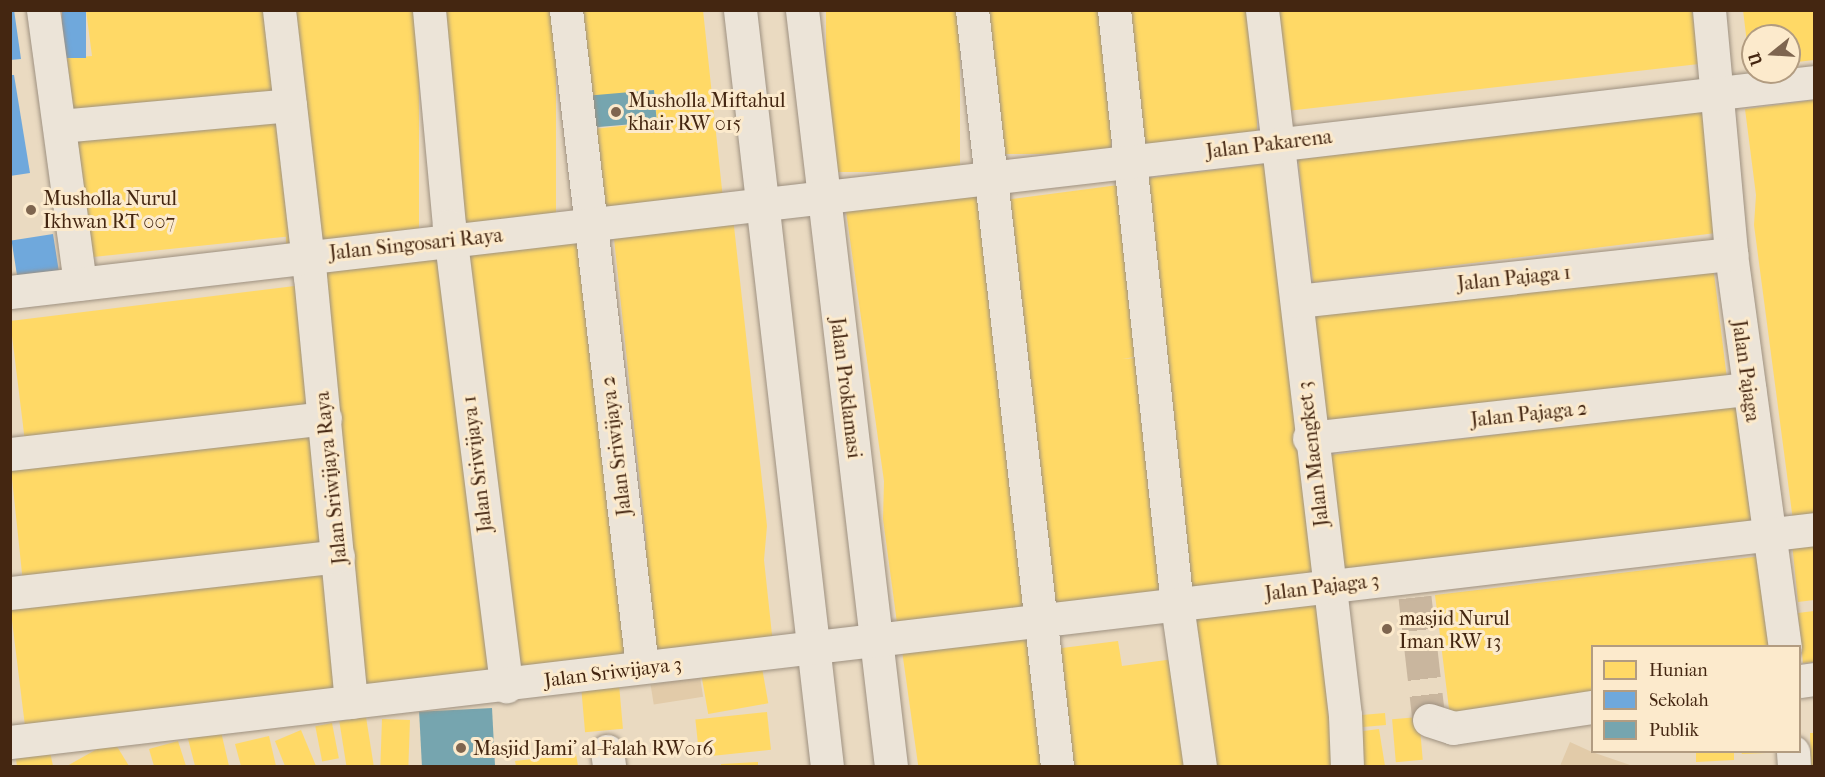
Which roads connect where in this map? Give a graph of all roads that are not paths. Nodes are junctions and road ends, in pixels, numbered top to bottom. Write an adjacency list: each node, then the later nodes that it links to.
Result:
1 (43, 10): 14 (street)
2 (279, 10): 13 (street, Jalan Sriwijaya Raya)
3 (429, 10): 21 (street, Jalan Sriwijaya 1)
4 (566, 10): 20 (street, Jalan Sriwijaya 2)
5 (740, 10): 19 (street)
6 (802, 10): 18 (street, Jalan Proklamasi)
7 (972, 10): 17 (street)
8 (1113, 10): 16 (street)
9 (1262, 10): 15 (street, Jalan Maengket 3)
10 (1709, 10): 12 (street, Jalan Pajaga)
11 (1815, 82): 12 (street, Jalan Pakarena)
12 (1716, 94): 15 (street, Jalan Pakarena); 22 (street, Jalan Pajaga)
13 (290, 105): 14 (street); 23 (street, Jalan Sriwijaya Raya)
14 (60, 126): 24 (street)
15 (1278, 142): 16 (street, Jalan Pakarena); 26 (street, Jalan Maengket 3)
16 (1129, 160): 17 (street, Jalan Pakarena); 36 (street)
17 (991, 175): 18 (street, Jalan Pakarena); 37 (street)
18 (823, 199): 19 (street, Jalan Singosari Raya); 38 (street, Jalan Proklamasi)
19 (765, 205): 20 (street, Jalan Singosari Raya); 40 (street)
20 (590, 225): 21 (street, Jalan Singosari Raya); 41 (street, Jalan Sriwijaya 2)
21 (451, 243): 23 (street, Jalan Singosari Raya); 42 (street, Jalan Sriwijaya 1)
22 (1731, 254): 26 (street, Jalan Pajaga 1); 27 (street, Jalan Pajaga)
23 (308, 255): 24 (street, Jalan Singosari Raya); 28 (street, Jalan Sriwijaya Raya)
24 (80, 284): 25 (street, Jalan Singosari Raya)
25 (10, 292)
26 (1297, 302): 29 (street, Jalan Maengket 3)
27 (1749, 389): 29 (street, Jalan Pajaga 2); 32 (street, Jalan Pajaga)
28 (325, 418): 30 (street); 33 (street, Jalan Sriwijaya Raya)
29 (1309, 438): 34 (street, Jalan Maengket 3)
30 (10, 454)
31 (1815, 529): 32 (street, Jalan Pajaga 3)
32 (1769, 535): 34 (street, Jalan Pajaga 3); 39 (street, Jalan Pajaga)
33 (338, 556): 35 (street); 43 (street, Jalan Sriwijaya Raya)
34 (1330, 586): 36 (street, Jalan Pajaga 3); 51 (street, Jalan Maengket 3)
35 (10, 592)
36 (1177, 605): 37 (street, Jalan Pajaga 3); 50 (street)
37 (1040, 622): 38 (street, Jalan Pajaga 3); 49 (street)
38 (875, 642): 40 (street, Jalan Sriwijaya 3); 48 (street, Jalan Proklamasi)
39 (1785, 645)
40 (812, 650): 41 (street, Jalan Sriwijaya 3); 47 (street)
41 (642, 667): 42 (street, Jalan Sriwijaya 3)
42 (506, 686): 43 (street, Jalan Sriwijaya 3)
43 (351, 702): 46 (street, Jalan Sriwijaya 3)
44 (1591, 707): 45 (street)
45 (1429, 720)
46 (10, 742)
47 (827, 766)
48 (891, 766)
49 (1057, 766)
50 (1200, 766)
51 (1347, 766)

